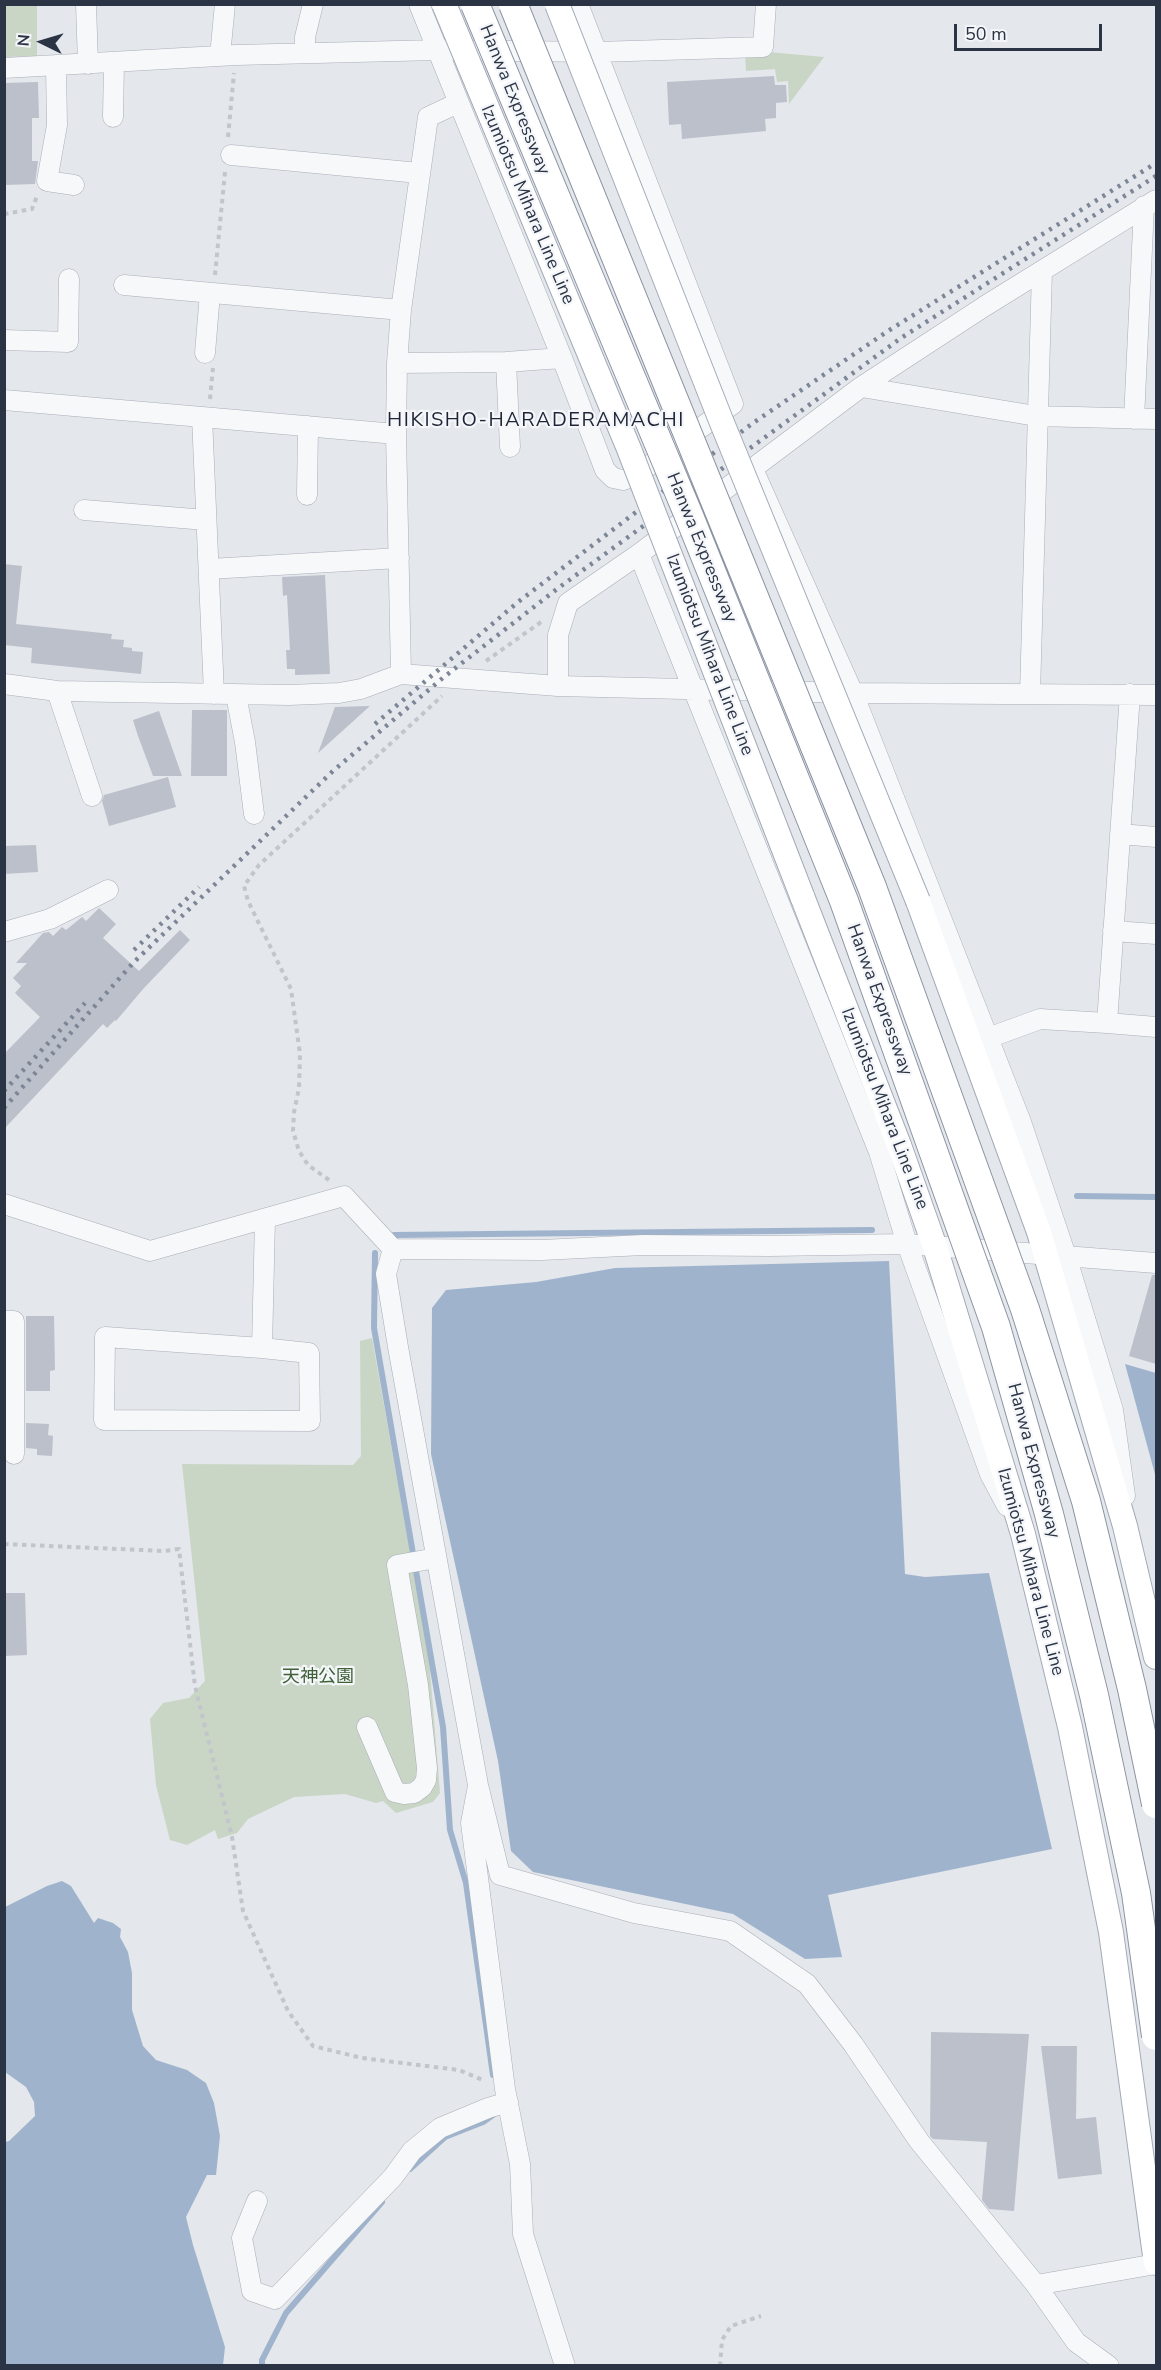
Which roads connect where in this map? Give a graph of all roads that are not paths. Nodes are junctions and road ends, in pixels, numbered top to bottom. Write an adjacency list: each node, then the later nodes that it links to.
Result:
1 (86, 4): 16 (street)
2 (225, 4): 14 (street)
3 (313, 4): 13 (street)
4 (419, 4): 11 (street)
5 (444, 4): 76 (main road, Izumiotsu Mihara Line Line, bridge)
6 (476, 4): 89 (highway, Hanwa Expressway, bridge)
7 (513, 4): 88 (highway, Hanwa Expressway, bridge)
8 (557, 4): 78 (main road, bridge)
9 (578, 4): 12 (street)
10 (766, 4): 12 (street)
11 (437, 50): 12 (street); 13 (street); 19 (street)
12 (596, 52): 32 (street)
13 (305, 53): 14 (street)
14 (220, 56): 15 (street)
15 (114, 63): 16 (street); 20 (street)
16 (88, 64): 17 (street)
17 (56, 66): 18 (street); 23 (street)
18 (4, 68)
19 (458, 103): 22 (street); 32 (street)
20 (113, 117)
21 (231, 155): 22 (street)
22 (419, 173): 29 (street)
23 (74, 185)
24 (1150, 203): 25 (street); 39 (street)
25 (1041, 271): 35 (street); 37 (street)
26 (69, 279): 30 (street)
27 (124, 285): 28 (street)
28 (210, 293): 29 (street); 31 (street)
29 (400, 310): 34 (street)
30 (4, 340)
31 (205, 352)
32 (562, 358): 33 (street)
33 (506, 362): 34 (street); 43 (street)
34 (397, 363): 42 (street)
35 (861, 387): 37 (street); 44 (street)
36 (4, 400): 38 (street)
37 (1036, 416): 39 (street); 59 (street)
38 (205, 417): 41 (street); 47 (street)
39 (1134, 419): 40 (street)
40 (1156, 419)
41 (308, 426): 42 (street); 45 (street)
42 (396, 434): 49 (street)
43 (510, 447)
44 (753, 469): 48 (street); 56 (street)
45 (307, 495)
46 (84, 510): 47 (street)
47 (206, 520): 50 (street)
48 (639, 554): 53 (street); 54 (street)
49 (399, 558): 50 (street); 51 (street)
50 (209, 569): 57 (street)
51 (401, 674): 53 (street); 58 (street)
52 (4, 684): 55 (street)
53 (558, 686): 54 (street)
54 (694, 689): 56 (street); 75 (street)
55 (57, 691): 57 (street); 62 (street)
56 (853, 693): 59 (street); 72 (street)
57 (214, 694): 58 (street)
58 (236, 694): 63 (street)
59 (1030, 694): 60 (street)
60 (1130, 694): 61 (street); 64 (street)
61 (1156, 695)
62 (92, 796)
63 (254, 814)
64 (1120, 834): 65 (street); 67 (street)
65 (1156, 837)
66 (108, 890): 68 (street)
67 (1113, 931): 69 (street); 70 (street)
68 (4, 932)
69 (1156, 934)
70 (1107, 1023): 71 (street); 72 (street)
71 (1156, 1027)
72 (988, 1038): 78 (street)
73 (4, 1204): 74 (street)
74 (265, 1219): 77 (street); 81 (street)
75 (907, 1244): 76 (street); 77 (street); 83 (street)
76 (935, 1247): 78 (street); 83 (main road, Izumiotsu Mihara Line Line)
77 (393, 1249): 84 (street)
78 (1056, 1255): 79 (street); 85 (main road)
79 (1156, 1263)
80 (4, 1321): 82 (street)
81 (262, 1348): 81 (street)
82 (14, 1454)
83 (1023, 1534): 92 (main road, Izumiotsu Mihara Line Line)
84 (436, 1558): 86 (street); 87 (street)
85 (1156, 1657)
86 (367, 1727)
87 (478, 1785): 90 (street); 93 (street)
88 (1156, 1804)
89 (1156, 2036)
90 (506, 2096): 91 (street); 94 (street)
91 (257, 2200)
92 (1156, 2263): 93 (street)
93 (1036, 2285): 95 (street)
94 (565, 2366)
95 (1109, 2366)

